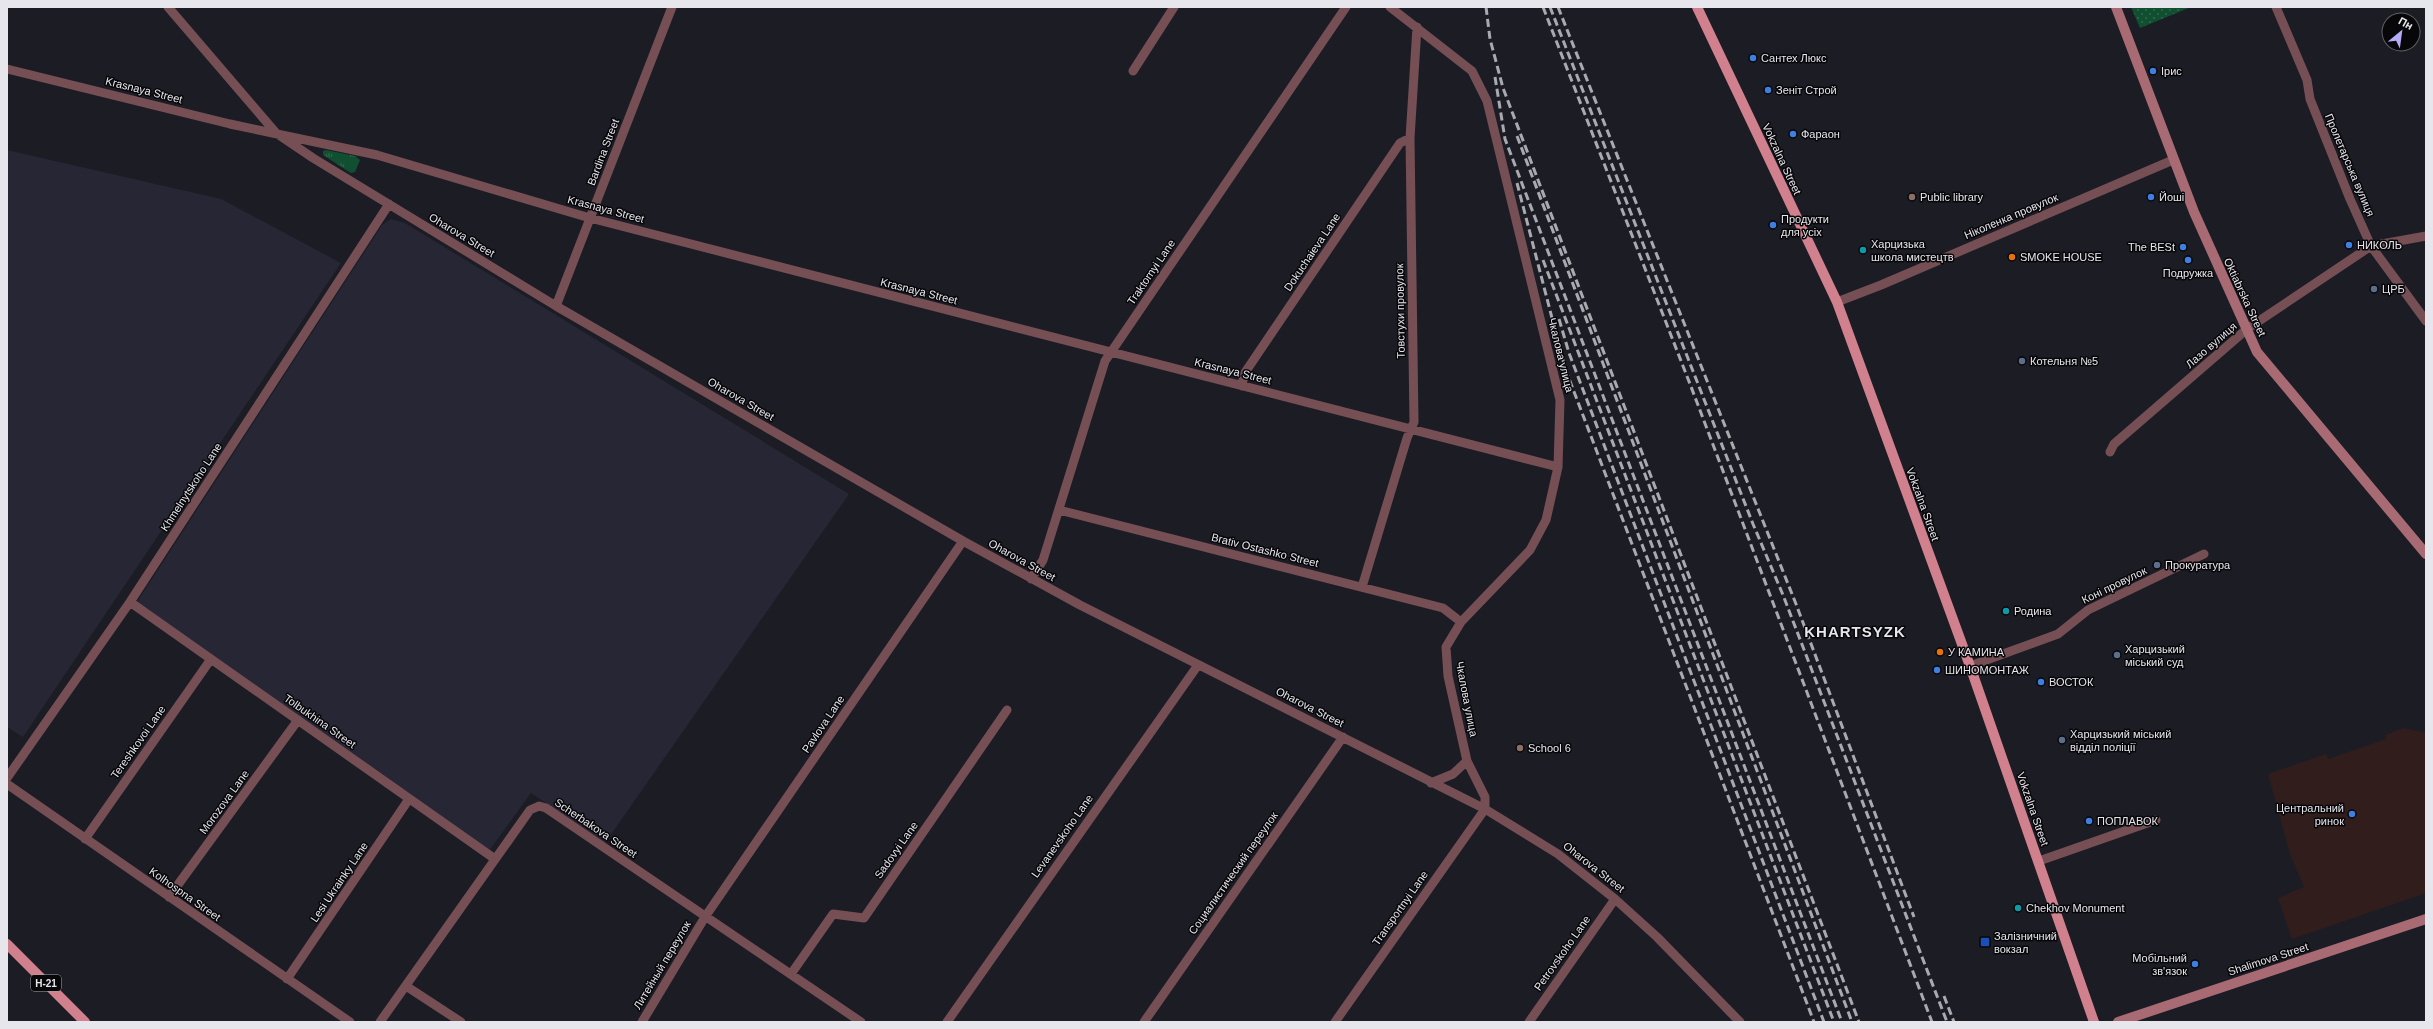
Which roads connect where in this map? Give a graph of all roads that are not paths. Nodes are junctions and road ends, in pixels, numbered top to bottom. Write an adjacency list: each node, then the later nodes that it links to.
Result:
1 (168, 7): 12 (street)
2 (672, 7): 16 (street, Bardina Street)
3 (1174, 7): 11 (street)
4 (1346, 7): 23 (street, Traktornyi Lane)
5 (1390, 7): 9 (street, Чкалова улица)
6 (1697, 7): 19 (main road, Vokzalna Street)
7 (2116, 7): 14 (main road, Oktiabrska Street)
8 (2276, 7): 18 (street, Пролетарська вулиця)
9 (1417, 27): 13 (street, Товстухи провулок); 27 (street, Чкалова улица)
10 (7, 69): 12 (street, Krasnaya Street)
11 (1132, 71)
12 (276, 133): 15 (street, Oharova Street); 16 (street, Krasnaya Street)
13 (1410, 138): 24 (street, Dokuchaieva Lane); 25 (street, Товстухи провулок)
14 (2173, 160): 19 (street, Ніколенка провулок); 22 (main road, Oktiabrska Street)
15 (389, 204): 20 (street, Oharova Street); 34 (street, Khmelnytskoho Lane)
16 (590, 218): 20 (street, Bardina Street); 23 (street, Krasnaya Street)
17 (2426, 236): 18 (street, Лазо вулиця)
18 (2371, 246): 21 (street, Пролетарська вулиця); 22 (street, Лазо вулиця)
19 (1836, 302): 38 (main road, Vokzalna Street)
20 (556, 306): 29 (street, Oharova Street)
21 (2426, 321)
22 (2247, 329): 26 (street, Лазо вулиця); 31 (main road, Oktiabrska Street)
23 (1111, 352): 24 (street, Krasnaya Street); 28 (street, Traktornyi Lane)
24 (1242, 386): 25 (street, Krasnaya Street)
25 (1410, 430): 27 (street, Krasnaya Street); 33 (street, Товстухи провулок)
26 (2110, 452)
27 (1558, 468): 35 (street, Чкалова улица)
28 (1059, 510): 32 (street, Traktornyi Lane); 33 (street, Brativ Ostashko Street)
29 (963, 541): 32 (street, Oharova Street); 54 (street, Pavlova Lane)
30 (2204, 554): 38 (street, Коні провулок)
31 (2426, 554)
32 (1031, 578): 37 (street, Oharova Street)
33 (1362, 588): 35 (street, Brativ Ostashko Street)
34 (130, 602): 36 (street, Tolbukhina Street); 43 (street, Khmelnytskoho Lane)
35 (1461, 622): 42 (street, Чкалова улица)
36 (211, 659): 40 (street, Tolbukhina Street); 49 (street, Tereshkovoi Lane)
37 (1198, 665): 41 (street, Oharova Street); 67 (street, Levanevskoho Lane)
38 (1970, 666): 51 (main road, Vokzalna Street)
39 (1008, 710): 57 (street, Sadovyi Lane)
40 (298, 720): 46 (street, Tolbukhina Street); 52 (street, Morozova Lane)
41 (1343, 737): 44 (street, Oharova Street); 68 (street, Социалистический переулок)
42 (1468, 761): 44 (street); 47 (street, Чкалова улица)
43 (7, 778)
44 (1431, 783): 47 (street, Oharova Street)
45 (7, 784): 49 (street, Kolhospna Street)
46 (410, 799): 50 (street, Tolbukhina Street); 58 (street, Lesi Ukrainky Lane)
47 (1485, 809): 53 (street, Oharova Street); 69 (street, Transportnyi Lane)
48 (2156, 820): 51 (street)
49 (85, 839): 52 (street, Kolhospna Street)
50 (495, 859): 54 (street, Scherbakova Street); 59 (street, Scherbakova Street)
51 (2038, 861): 71 (main road, Vokzalna Street)
52 (169, 897): 58 (street, Kolhospna Street)
53 (1615, 899): 60 (street, Oharova Street); 70 (street, Petrovskoho Lane)
54 (704, 919): 57 (street, Scherbakova Street); 65 (street, Литейный переулок)
55 (2426, 920): 72 (main road, Shalimova Street)
56 (7, 944): 61 (main road, Н-21)
57 (791, 974): 66 (street, Scherbakova Street)
58 (287, 978): 62 (street, Kolhospna Street)
59 (406, 986): 63 (street, Scherbakova Street); 64 (street)
60 (1739, 1021)
61 (85, 1022)
62 (350, 1022)
63 (380, 1022)
64 (461, 1022)
65 (642, 1022)
66 (861, 1022)
67 (947, 1022)
68 (1144, 1022)
69 (1335, 1022)
70 (1529, 1022)
71 (2094, 1022)
72 (2118, 1022)

